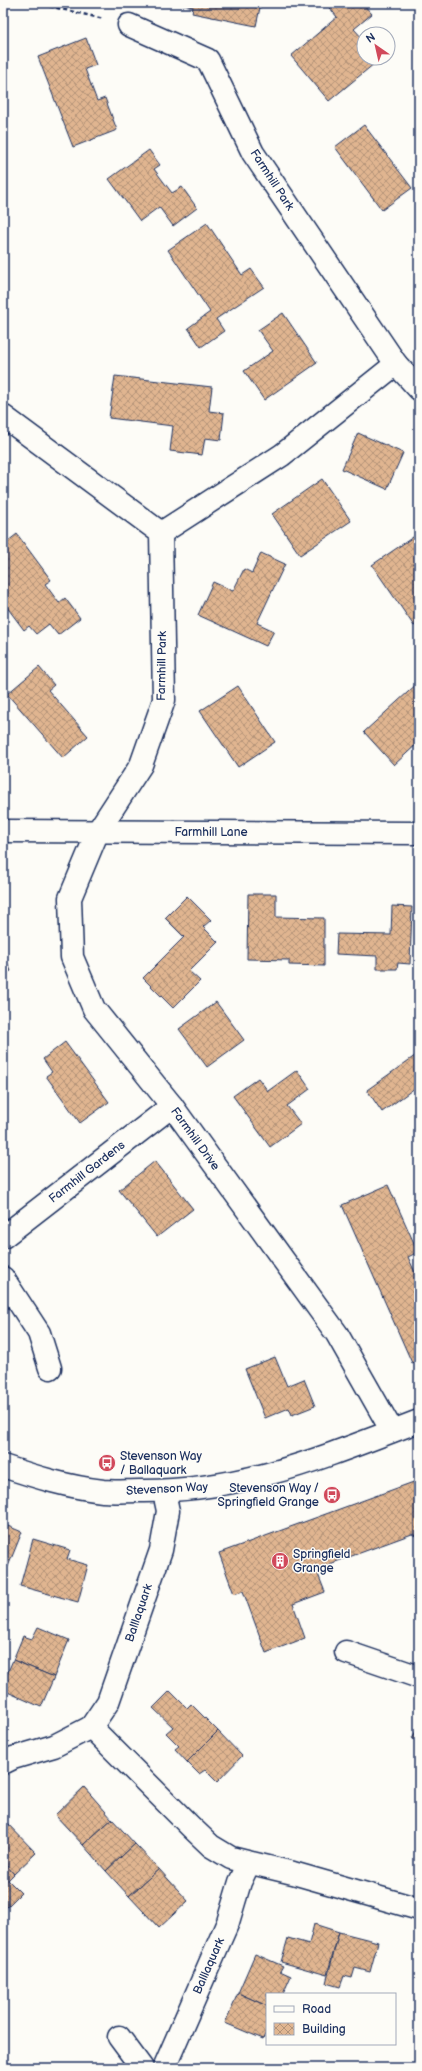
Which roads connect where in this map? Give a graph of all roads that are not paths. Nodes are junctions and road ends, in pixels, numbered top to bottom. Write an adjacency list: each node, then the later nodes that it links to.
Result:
1 (129, 25): 2 (street, Farmhill Park)
2 (396, 364): 3 (street, Farmhill Park); 5 (street)
3 (419, 389)
4 (3, 416): 5 (street)
5 (161, 533): 7 (street, Farmhill Park)
6 (3, 831): 7 (street, Farmhill Lane)
7 (98, 831): 8 (street, Farmhill Lane); 9 (street, Farmhill Drive)
8 (419, 833)
9 (172, 1106): 10 (street, Farmhill Gardens); 14 (street, Farmhill Drive)
10 (3, 1237)
11 (3, 1278): 12 (street)
12 (50, 1368)
13 (419, 1421): 14 (street, Stevenson Way)
14 (392, 1431): 16 (street, Stevenson Way)
15 (3, 1466): 16 (street, Stevenson Way)
16 (164, 1492): 19 (street, Balllaquark)
17 (346, 1652): 18 (street)
18 (419, 1678)
19 (91, 1727): 20 (street, Balllaquark); 21 (street)
20 (6, 1755)
21 (249, 1863): 22 (street); 25 (street, Balllaquark)
22 (419, 1909)
23 (119, 2037): 24 (street)
24 (142, 2068)
25 (164, 2068)

